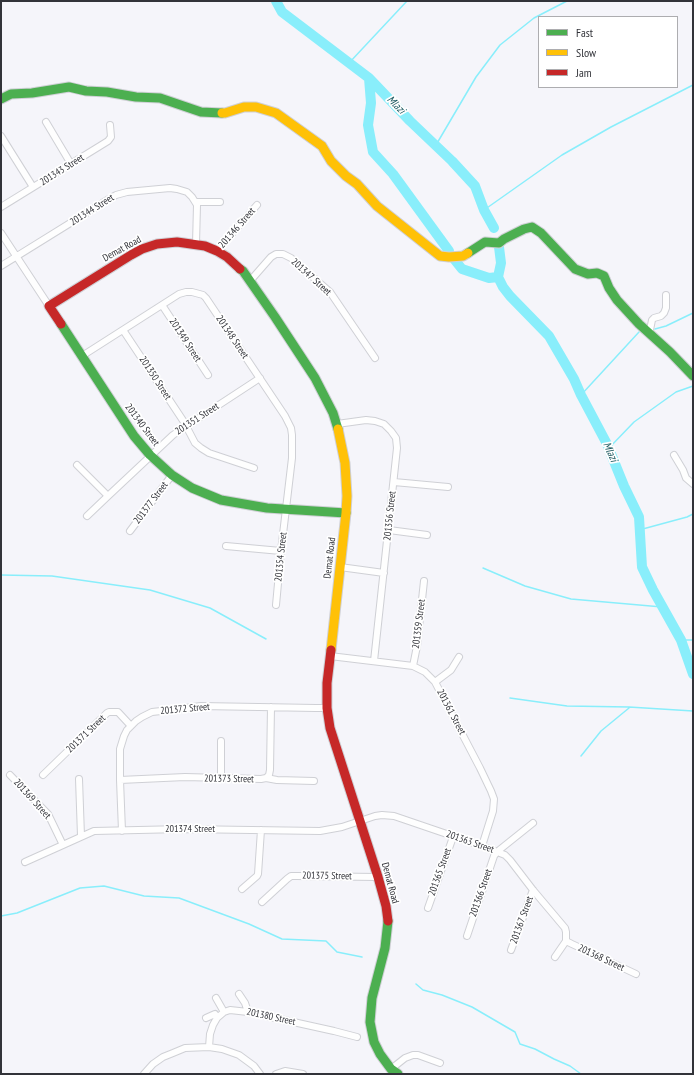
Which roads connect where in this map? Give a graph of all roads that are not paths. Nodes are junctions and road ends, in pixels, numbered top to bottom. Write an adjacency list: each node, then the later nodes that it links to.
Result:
1 (1, 99): 21 (street)
2 (46, 122): 5 (street)
3 (110, 125): 5 (street, 201343 Street)
4 (1, 136): 6 (street)
5 (71, 164): 6 (street, 201343 Street)
6 (33, 187): 10 (street, 201343 Street)
7 (196, 202): 8 (street); 12 (street); 14 (street, 201344 Street)
8 (220, 202)
9 (257, 205): 13 (street, 201346 Street)
10 (1, 208)
11 (1, 233): 14 (street, 201340 Street)
12 (196, 244): 13 (street, Demat Road); 19 (street, Demat Road)
13 (217, 251): 16 (street, Demat Road)
14 (16, 257): 15 (street, 201344 Street); 19 (street, 201340 Street)
15 (1, 266)
16 (250, 281): 23 (street, 201347 Street); 27 (street, Demat Road)
17 (666, 295): 21 (street)
18 (162, 305): 20 (street, 201348 Street); 24 (street, 201349 Street); 26 (street, 201348 Street)
19 (49, 306): 22 (street, 201340 Street)
20 (123, 330): 22 (street, 201348 Street); 28 (street, 201350 Street)
21 (652, 337): 25 (street)
22 (82, 356): 29 (street, 201340 Street)
23 (375, 358)
24 (208, 375)
25 (693, 376)
26 (260, 378): 28 (street, 201351 Street); 38 (street, 201348 Street)
27 (337, 424): 34 (street, 201356 Street); 39 (street, Demat Road)
28 (186, 427): 29 (street, 201351 Street); 32 (street, 201350 Street)
29 (150, 455): 33 (street, 201340 Street); 37 (street, 201351 Street)
30 (674, 455): 35 (street)
31 (77, 465): 37 (street)
32 (254, 468)
33 (172, 475): 38 (street, 201340 Street); 42 (street, 201377 Street)
34 (394, 482): 36 (street); 41 (street, 201356 Street)
35 (693, 484)
36 (448, 487)
37 (108, 496): 40 (street, 201351 Street)
38 (286, 509): 39 (street, 201340 Street); 45 (street, 201354 Street)
39 (346, 513): 46 (street, Demat Road)
40 (87, 516)
41 (389, 530): 43 (street); 47 (street, 201356 Street)
42 (130, 531)
43 (427, 535)
44 (226, 546): 45 (street)
45 (281, 552): 49 (street, 201354 Street)
46 (340, 567): 47 (street); 50 (street, Demat Road)
47 (384, 573): 52 (street, 201356 Street)
48 (424, 581): 53 (street, 201359 Street)
49 (276, 605)
50 (330, 656): 52 (street, 201361 Street); 56 (street, Demat Road)
51 (459, 657): 54 (street)
52 (374, 661): 53 (street, 201361 Street)
53 (412, 666): 54 (street, 201361 Street)
54 (435, 682): 73 (street, 201361 Street)
55 (271, 707): 56 (street, 201372 Street); 57 (street, 201372 Street); 62 (street, 201373 Street)
56 (327, 708): 66 (street, Demat Road)
57 (131, 726): 60 (street, 201371 Street); 64 (street, 201372 Street)
58 (221, 741): 61 (street)
59 (10, 775): 72 (street, 201369 Street)
60 (44, 775)
61 (221, 778): 62 (street, 201373 Street); 64 (street, 201373 Street)
62 (266, 778): 65 (street)
63 (79, 779): 70 (street)
64 (120, 780): 69 (street, 201372 Street)
65 (314, 781)
66 (360, 820): 68 (street, 201374 Street); 71 (street, 201363 Street); 76 (street, Demat Road)
67 (533, 823): 74 (street)
68 (261, 830): 69 (street, 201374 Street); 77 (street)
69 (122, 831): 70 (street, 201374 Street)
70 (81, 836): 72 (street, 201374 Street)
71 (453, 837): 73 (street, 201363 Street); 80 (street, 201365 Street)
72 (63, 845): 75 (street, 201374 Street)
73 (482, 846): 74 (street, 201363 Street)
74 (498, 851): 78 (street, 201363 Street); 81 (street, 201366 Street)
75 (25, 862)
76 (378, 877): 79 (street, 201375 Street); 95 (street, Demat Road)
77 (242, 889)
78 (532, 890): 82 (street, 201363 Street); 83 (street, 201367 Street)
79 (262, 902)
80 (428, 908)
81 (467, 936)
82 (566, 941): 84 (street); 85 (street, 201368 Street)
83 (511, 950)
84 (556, 957)
85 (636, 974)
86 (239, 994): 89 (street)
87 (216, 998): 88 (street)
88 (224, 1012): 89 (street, 201380 Street); 91 (street)
89 (248, 1012): 92 (street, 201380 Street)
90 (206, 1018): 91 (street)
91 (217, 1018): 93 (street)
92 (357, 1037)
93 (209, 1047): 96 (street); 97 (street)
94 (440, 1063): 95 (street)
95 (395, 1071)
96 (144, 1074)
97 (260, 1074)
98 (276, 1074): 99 (street)
99 (303, 1074)

